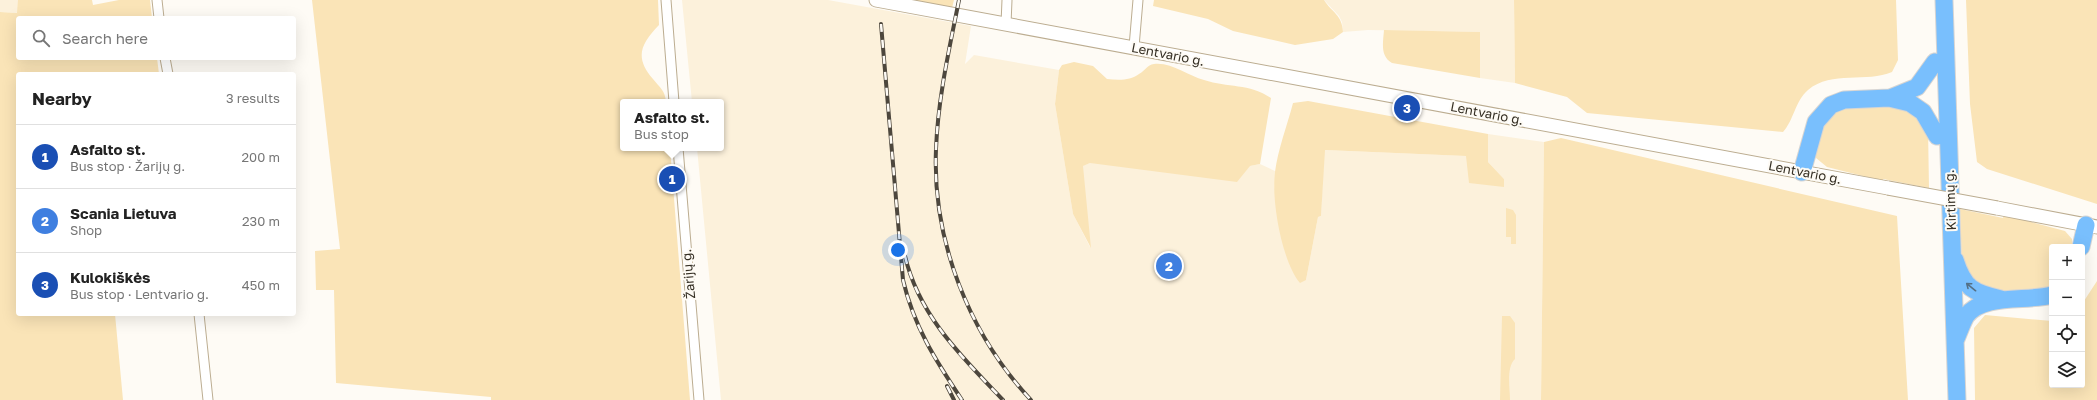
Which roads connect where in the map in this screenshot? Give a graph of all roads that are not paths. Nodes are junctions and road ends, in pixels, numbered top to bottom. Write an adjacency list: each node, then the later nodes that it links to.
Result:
1 (156, 0): 8 (street)
2 (666, 0): 15 (street)
3 (876, 0): 9 (main road, Lentvario g.)
4 (1007, 0): 9 (street)
5 (1138, 0): 10 (street)
6 (1933, 0): 12 (highway, Kirtimų g.)
7 (1944, 0): 21 (highway, Kirtimų g.)
8 (159, 16)
9 (1006, 24): 10 (main road, Lentvario g.)
10 (1134, 48): 18 (main road, Lentvario g.)
11 (165, 60): 13 (street)
12 (1935, 62): 14 (highway); 16 (highway, Kirtimų g.)
13 (168, 72)
14 (1889, 98): 16 (highway); 18 (highway)
15 (674, 99)
16 (1937, 136): 28 (highway, Kirtimų g.)
17 (678, 151): 27 (street, Žarijų g.)
18 (1802, 172): 19 (main road, Lentvario g., bridge)
19 (2091, 226): 20 (highway)
20 (2082, 244)
21 (1951, 246): 23 (highway, one-way to 21); 25 (highway, Kirtimų g.)
22 (2049, 296): 23 (highway)
23 (2007, 300): 25 (highway)
24 (199, 316): 26 (street)
25 (1954, 344): 29 (highway, Kirtimų g.)
26 (208, 400)
27 (699, 400)
28 (1945, 400)
29 (1957, 400)

